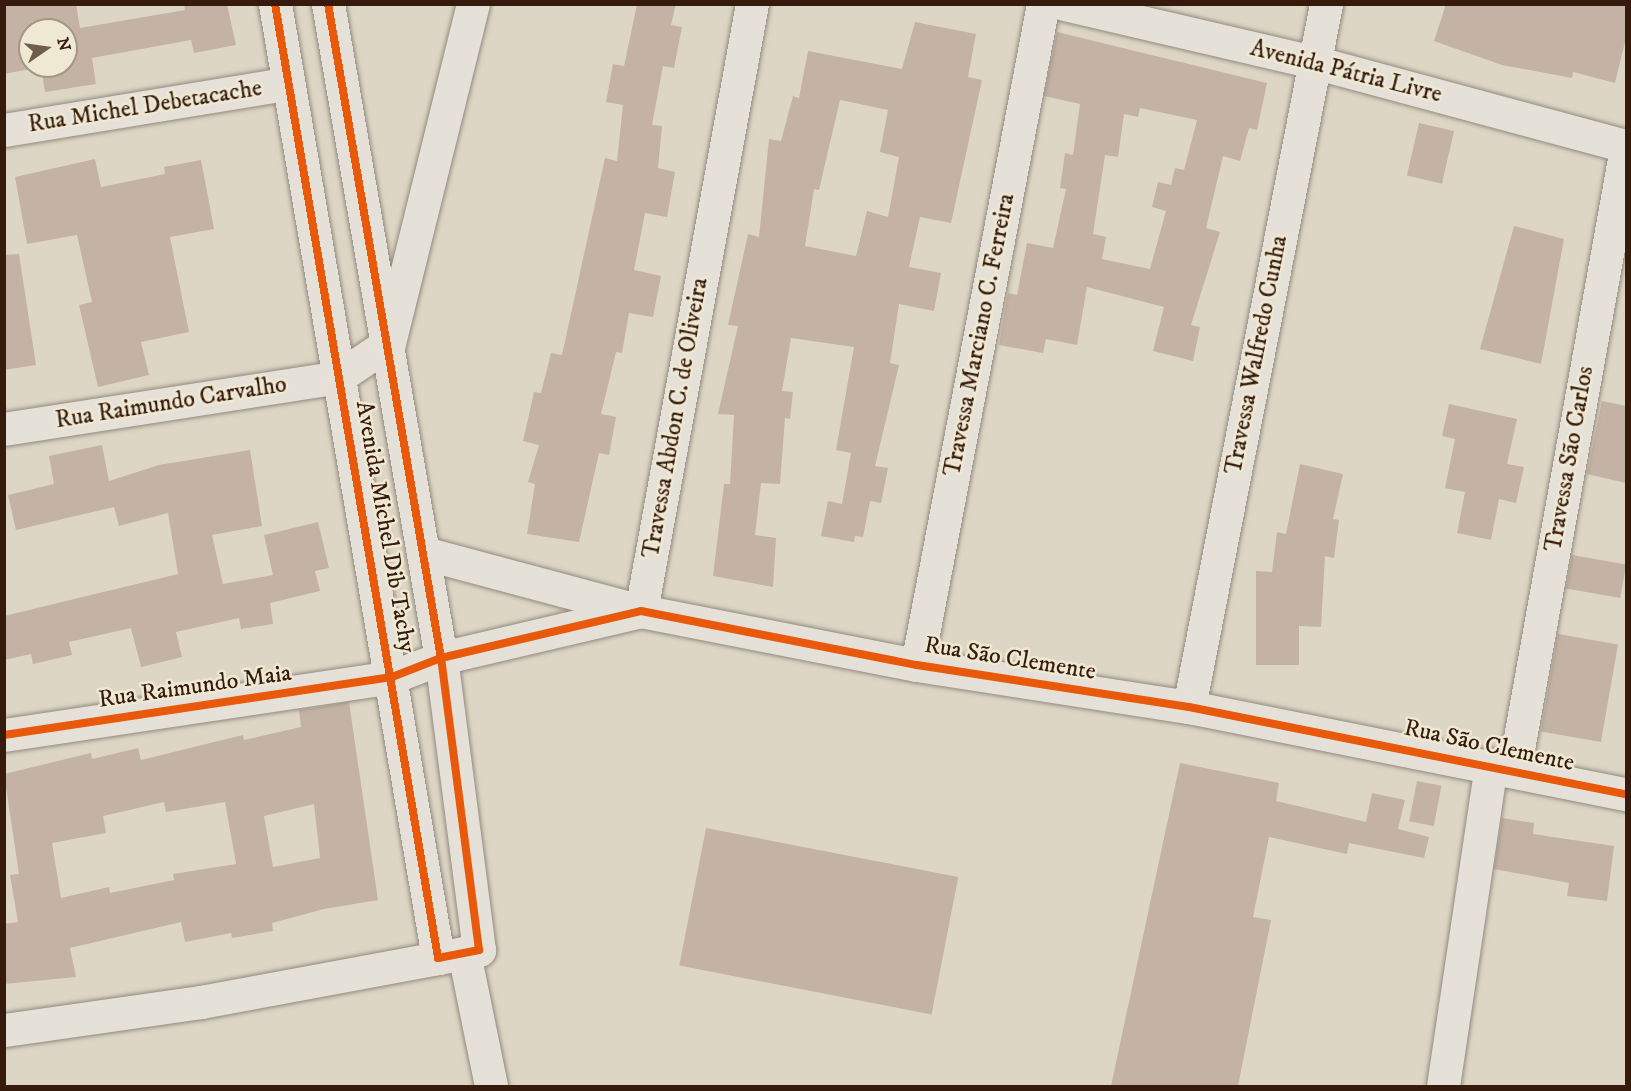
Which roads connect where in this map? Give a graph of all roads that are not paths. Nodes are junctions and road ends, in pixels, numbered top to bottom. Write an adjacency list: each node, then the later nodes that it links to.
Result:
1 (275, 4): 9 (street, Avenida Michel Dib Tachy)
2 (328, 4): 12 (street, Avenida Michel Dib Tachy)
3 (473, 4): 12 (street)
4 (752, 4): 16 (street, Travessa Abdon C. de Oliveira)
5 (1043, 4): 18 (street, Travessa Marciano C. Ferreira)
6 (1064, 4): 8 (street, Avenida Pátria Livre)
7 (1326, 4): 8 (street, Travessa Walfredo Cunha)
8 (1314, 62): 11 (street, Avenida Pátria Livre); 20 (street, Travessa Walfredo Cunha)
9 (286, 84): 10 (street, Rua Michel Debetacache); 13 (street, Avenida Michel Dib Tachy)
10 (4, 130)
11 (1626, 147): 22 (street, Travessa São Carlos)
12 (388, 343): 13 (street); 15 (street, Avenida Michel Dib Tachy)
13 (338, 377): 14 (street, Rua Raimundo Carvalho); 19 (street, Avenida Michel Dib Tachy)
14 (4, 429)
15 (424, 553): 16 (street); 17 (street, Avenida Michel Dib Tachy)
16 (641, 611): 17 (street, Rua São Clemente); 18 (street, Rua São Clemente)
17 (441, 658): 19 (street, Rua São Clemente); 24 (street, Avenida Michel Dib Tachy)
18 (917, 665): 20 (street, Rua São Clemente)
19 (392, 677): 21 (street, Rua Raimundo Maia); 24 (street, Avenida Michel Dib Tachy)
20 (1189, 707): 22 (street, Rua São Clemente)
21 (4, 735)
22 (1503, 768): 23 (street, Rua São Clemente); 27 (street, Travessa São Carlos)
23 (1626, 794)
24 (451, 955): 25 (street); 26 (street)
25 (4, 1030)
26 (491, 1086)
27 (1443, 1086)

